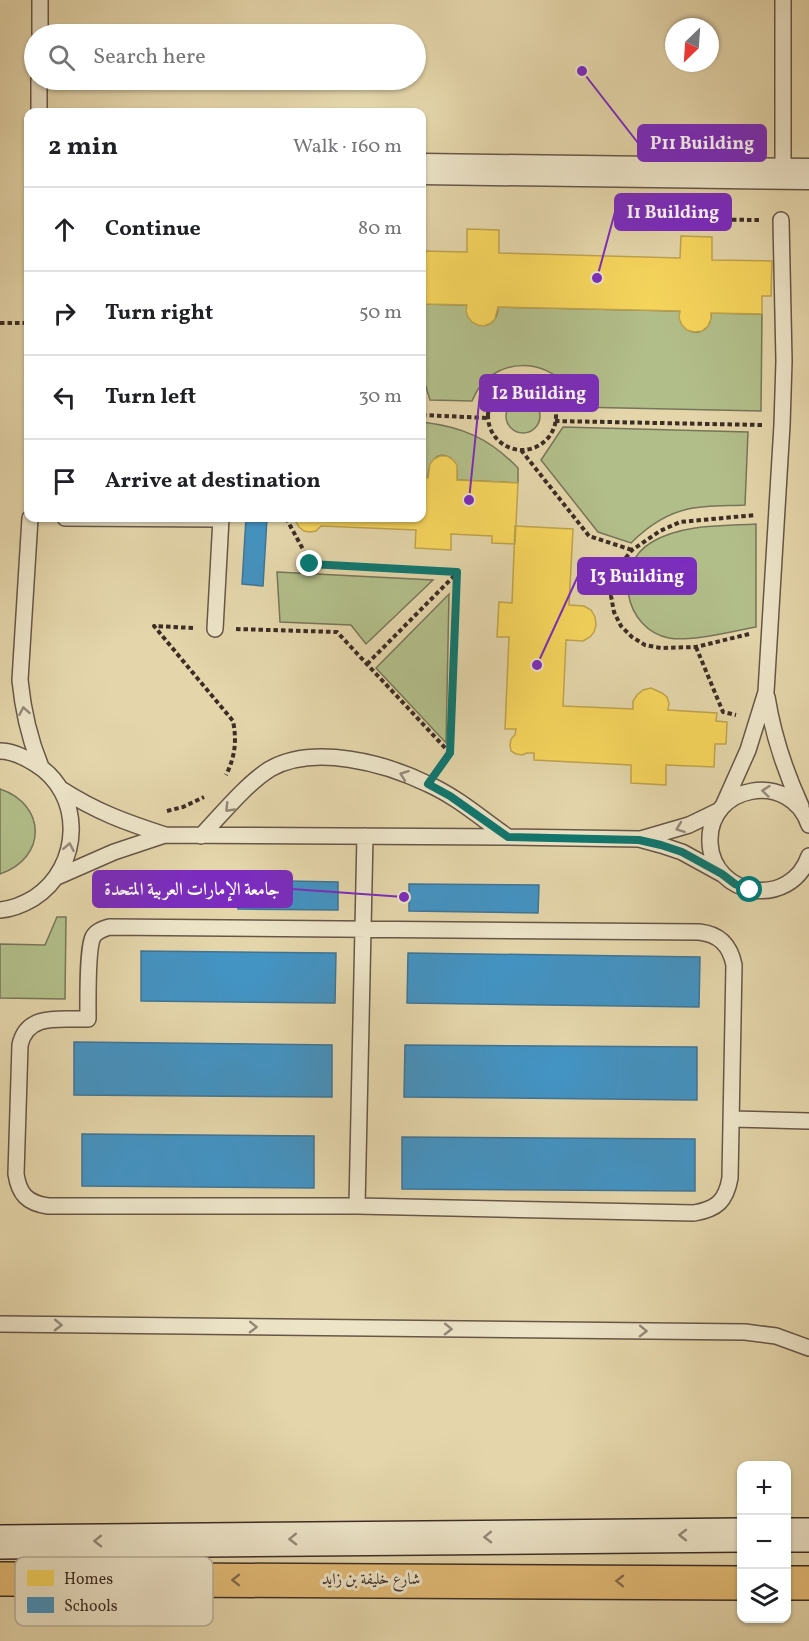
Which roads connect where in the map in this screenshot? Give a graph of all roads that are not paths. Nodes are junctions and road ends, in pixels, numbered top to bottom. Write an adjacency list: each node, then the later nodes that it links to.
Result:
1 (40, 0): 3 (lane)
2 (783, 0): 7 (lane)
3 (40, 24)
4 (39, 90): 5 (lane)
5 (39, 108)
6 (426, 169): 7 (street)
7 (796, 174)
8 (781, 220): 12 (lane)
9 (30, 522): 14 (lane, one-way to 9)
10 (221, 522): 11 (lane)
11 (215, 629)
12 (766, 692): 16 (lane); 17 (lane)
13 (0, 751): 14 (lane)
14 (40, 767): 15 (lane)
15 (61, 789): 18 (lane); 25 (lane, one-way to 15)
16 (722, 808): 17 (lane, one-way to 16); 22 (lane, one-way to 22); 24 (lane)
17 (808, 822)
18 (165, 835): 19 (lane); 25 (lane)
19 (201, 836): 20 (lane); 21 (lane, one-way to 19)
20 (364, 837): 21 (lane); 27 (lane)
21 (508, 837): 22 (lane)
22 (639, 840): 24 (lane)
23 (809, 856): 24 (lane)
24 (722, 874)
25 (57, 877): 26 (lane)
26 (0, 910)
27 (363, 929): 28 (lane); 30 (lane); 30 (lane)
28 (731, 1119): 29 (lane); 30 (lane)
29 (809, 1121)
30 (357, 1206)
31 (0, 1324): 32 (lane, one-way to 32)
32 (809, 1348)
33 (737, 1535): 36 (street, one-way to 36)
34 (791, 1535): 35 (street)
35 (809, 1535)
36 (0, 1542)
37 (0, 1579): 38 (highway, شارع خليفة بن زايد, one-way to 37)
38 (15, 1579)
39 (213, 1580): 40 (highway, شارع خليفة بن زايد, one-way to 39)
40 (737, 1583)
41 (791, 1583): 42 (highway)
42 (809, 1583)

